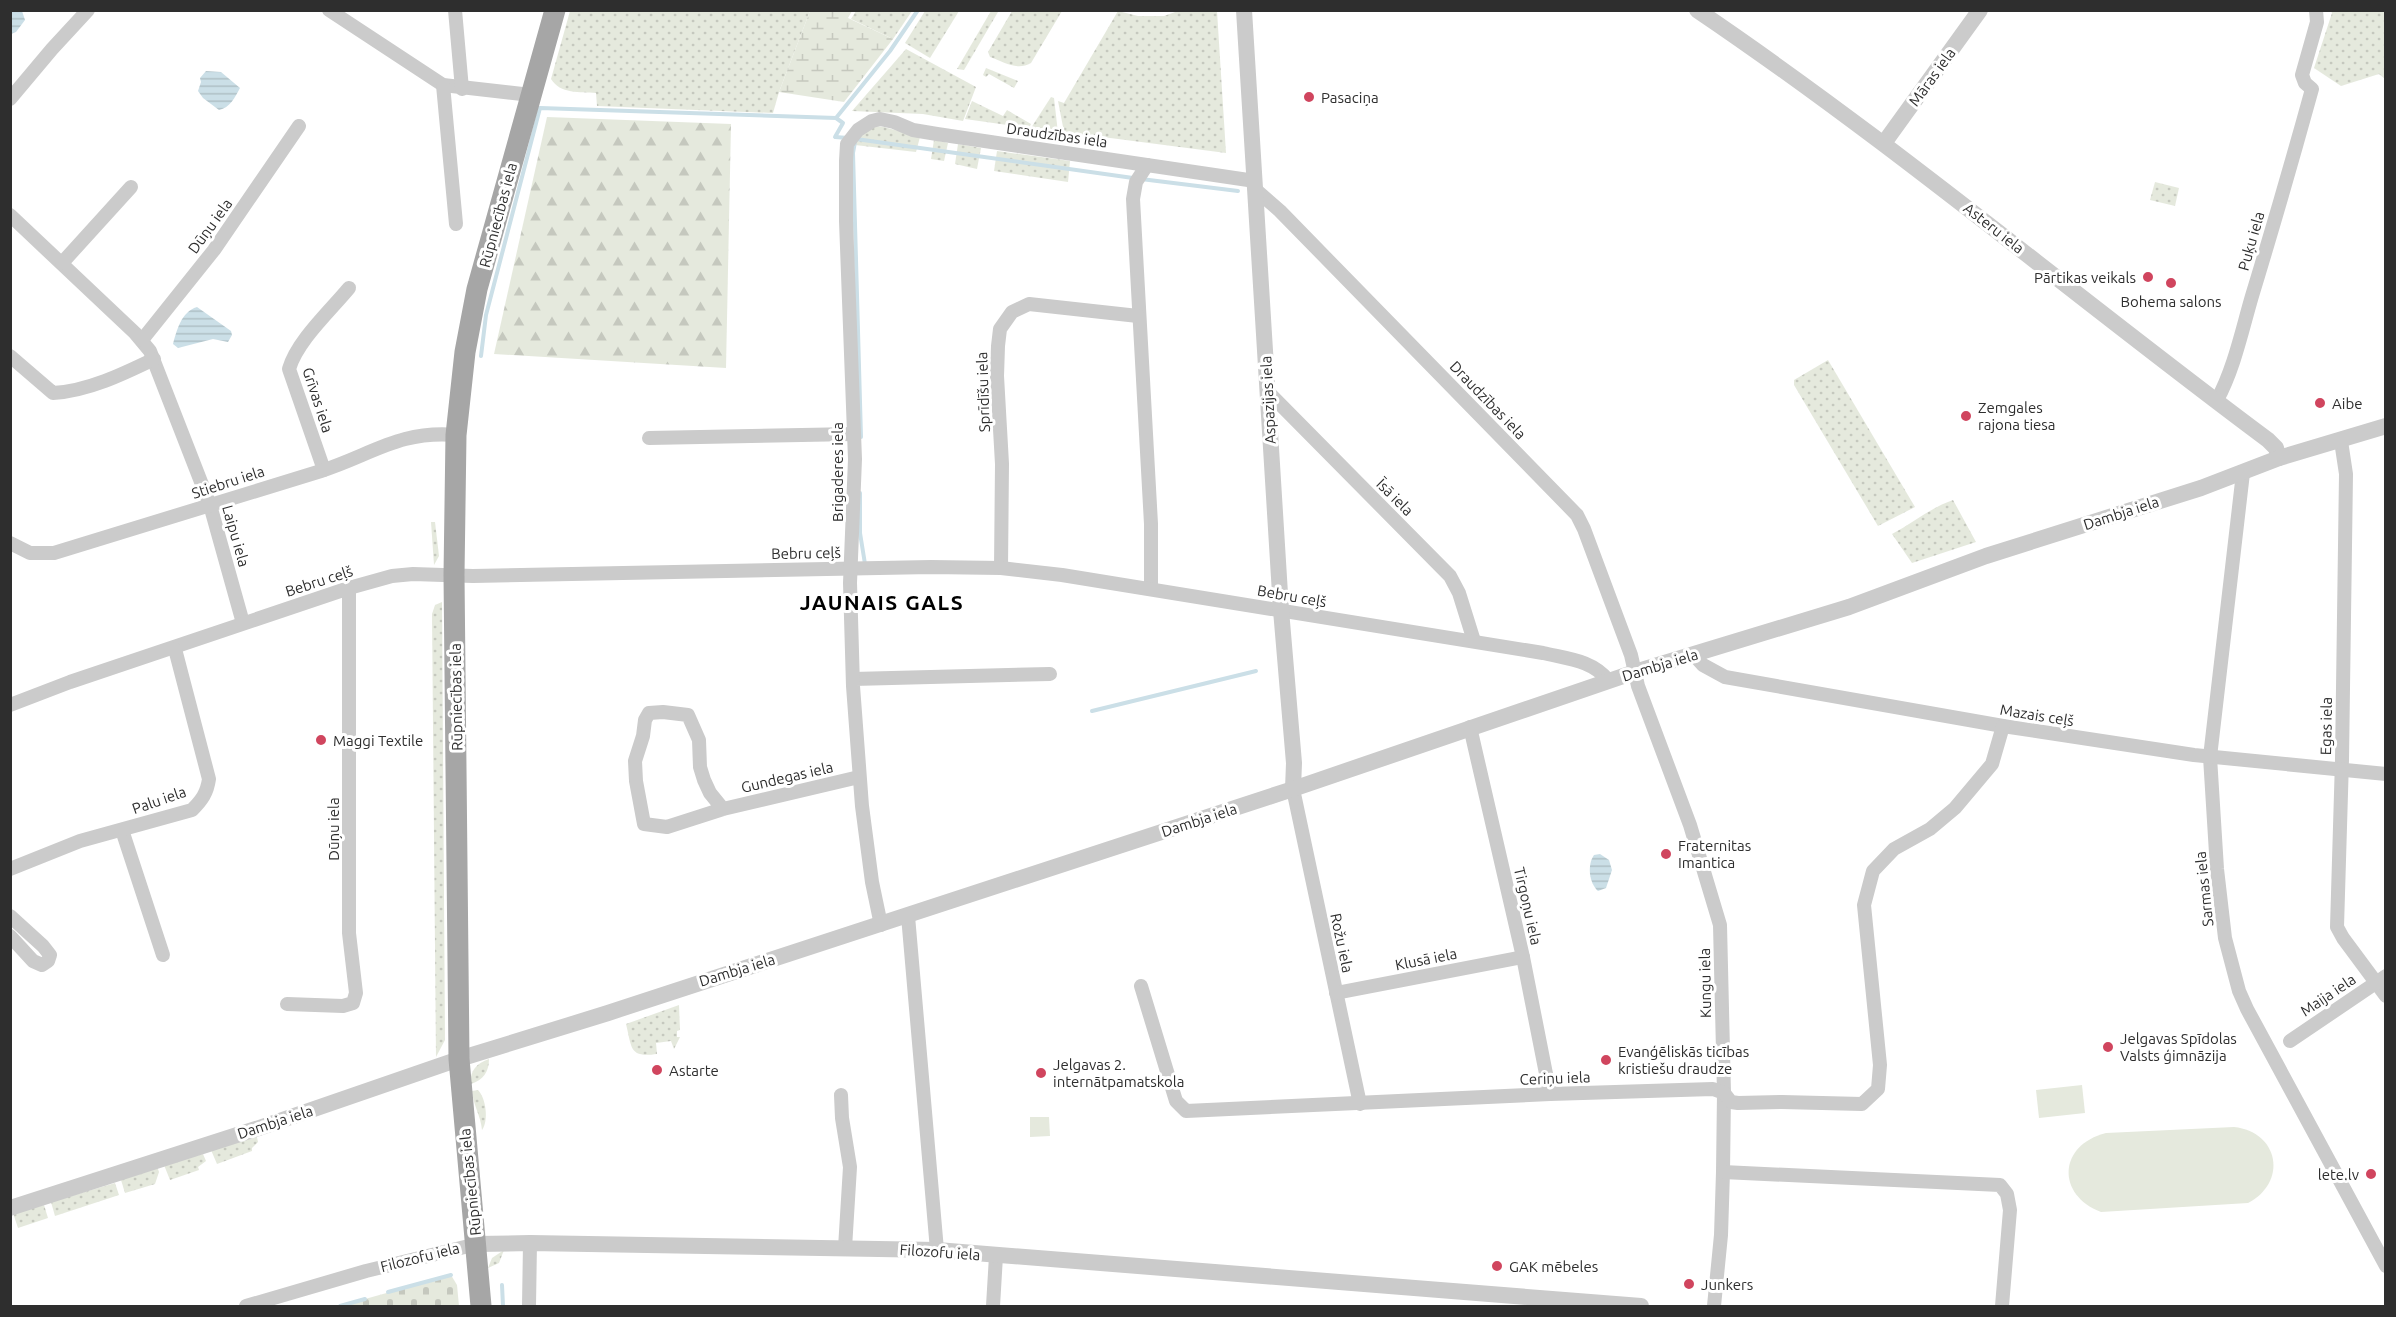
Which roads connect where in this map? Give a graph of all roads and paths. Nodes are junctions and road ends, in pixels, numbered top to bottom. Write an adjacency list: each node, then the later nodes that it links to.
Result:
1 (88, 10): 12 (street)
2 (329, 10): 9 (street)
3 (455, 10): 10 (street)
4 (555, 10): 11 (main road, Rūpniecības iela)
5 (1244, 10): 17 (street, Aspazijas iela)
6 (1697, 10): 15 (street, Asteru iela)
7 (1980, 10): 15 (street, Māras iela)
8 (2316, 10): 28 (street, Puķu iela)
9 (443, 85): 10 (street); 20 (street)
10 (462, 89): 11 (street)
11 (531, 95): 31 (main road, Rūpniecības iela)
12 (10, 99)
13 (299, 126): 24 (street, Dūņu iela)
14 (858, 129): 16 (street, Draudzības iela); 30 (street, Brigaderes iela)
15 (1884, 143): 28 (street, Asteru iela)
16 (1147, 165): 17 (street, Draudzības iela); 23 (street)
17 (1256, 185): 27 (street, Aspazijas iela); 49 (street, Draudzības iela)
18 (131, 187): 21 (street)
19 (10, 215): 21 (street, Laipu iela)
20 (456, 224)
21 (62, 263): 24 (street, Laipu iela)
22 (349, 288): 35 (street, Grīvas iela)
23 (1138, 316): 39 (street, Sprīdīšu iela); 43 (street)
24 (142, 340): 26 (street, Laipu iela)
25 (10, 356): 26 (street)
26 (154, 359): 37 (street, Laipu iela)
27 (1267, 391): 44 (street, Aspazijas iela); 46 (street, Īsā iela)
28 (2217, 400): 34 (street, Asteru iela)
29 (2385, 426): 33 (street, Dambja iela)
30 (854, 434): 32 (street); 40 (street, Brigaderes iela)
31 (456, 435): 35 (street, Stiebru iela); 41 (main road, Rūpniecības iela)
32 (649, 438)
33 (2341, 441): 34 (street, Dambja iela); 57 (street, Egas iela)
34 (2280, 458): 36 (street, Dambja iela)
35 (324, 470): 37 (street, Stiebru iela)
36 (2243, 473): 48 (street, Dambja iela); 56 (street, Sarmas iela)
37 (210, 505): 38 (street, Stiebru iela); 45 (street, Laipu iela)
38 (10, 543)
39 (1001, 568): 40 (street, Bebru ceļš); 43 (street, Bebru ceļš)
40 (851, 569): 41 (street, Bebru ceļš); 51 (street, Brigaderes iela)
41 (454, 575): 42 (street, Bebru ceļš); 76 (main road, Rūpniecības iela)
42 (349, 588): 45 (street, Bebru ceļš); 74 (street, Dūņu iela)
43 (1151, 590): 44 (street, Bebru ceļš)
44 (1281, 610): 46 (street, Bebru ceļš); 60 (street, Aspazijas iela)
45 (243, 624): 47 (street, Bebru ceļš)
46 (1474, 641): 52 (street, Bebru ceļš)
47 (175, 649): 53 (street, Bebru ceļš); 62 (street, Palu iela)
48 (1694, 655): 49 (street, Dambja iela); 54 (street, Mazais ceļš)
49 (1635, 672): 52 (street, Dambja iela); 78 (street, Kungu iela)
50 (1050, 674): 51 (street)
51 (853, 679): 59 (street, Brigaderes iela)
52 (1609, 681): 55 (street, Dambja iela)
53 (10, 705)
54 (2003, 726): 56 (street, Mazais ceļš); 78 (street, Ceriņu iela)
55 (1470, 727): 60 (street, Dambja iela); 69 (street, Tirgoņu iela)
56 (2210, 757): 57 (street, Mazais ceļš); 88 (street, Sarmas iela)
57 (2342, 768): 58 (street, Mazais ceļš); 70 (street, Egas iela)
58 (2385, 774)
59 (859, 777): 61 (street, Gundegas iela); 66 (street, Brigaderes iela)
60 (1293, 789): 65 (street, Dambja iela); 72 (street, Rožu iela)
61 (723, 809): 61 (street, Gundegas iela)
62 (122, 830): 63 (street, Palu iela); 68 (street)
63 (10, 869)
64 (10, 916): 67 (street)
65 (908, 916): 66 (street, Dambja iela); 86 (street)
66 (881, 925): 76 (street, Dambja iela)
67 (10, 936)
68 (163, 955)
69 (1523, 957): 72 (street, Klusā iela); 77 (street, Tirgoņu iela)
70 (2381, 979): 73 (street, Egas iela); 75 (street, Maija iela)
71 (1141, 986): 80 (street, Ceriņu iela)
72 (1336, 993): 80 (street, Rožu iela)
73 (2385, 996)
74 (287, 1004)
75 (2290, 1041)
76 (459, 1059): 82 (street, Dambja iela); 84 (main road, Rūpniecības iela)
77 (1550, 1094): 78 (street, Ceriņu iela); 80 (street, Ceriņu iela)
78 (1724, 1094): 81 (street, Kungu iela)
79 (841, 1095): 85 (street)
80 (1360, 1104)
81 (1723, 1172): 95 (street, Kungu iela); 96 (street)
82 (10, 1208)
83 (530, 1243): 84 (street, Filozofu iela); 85 (street, Filozofu iela); 92 (street)
84 (477, 1244): 90 (street, Filozofu iela); 91 (main road, Rūpniecības iela)
85 (845, 1248): 86 (street, Filozofu iela)
86 (937, 1250): 87 (street, Filozofu iela)
87 (996, 1256): 89 (street, Filozofu iela); 93 (street)
88 (2385, 1266)
89 (1504, 1302): 94 (street, Filozofu iela)
90 (246, 1306)
91 (482, 1306)
92 (529, 1306)
93 (993, 1306)
94 (1641, 1306)
95 (1714, 1306)
96 (2001, 1306)

